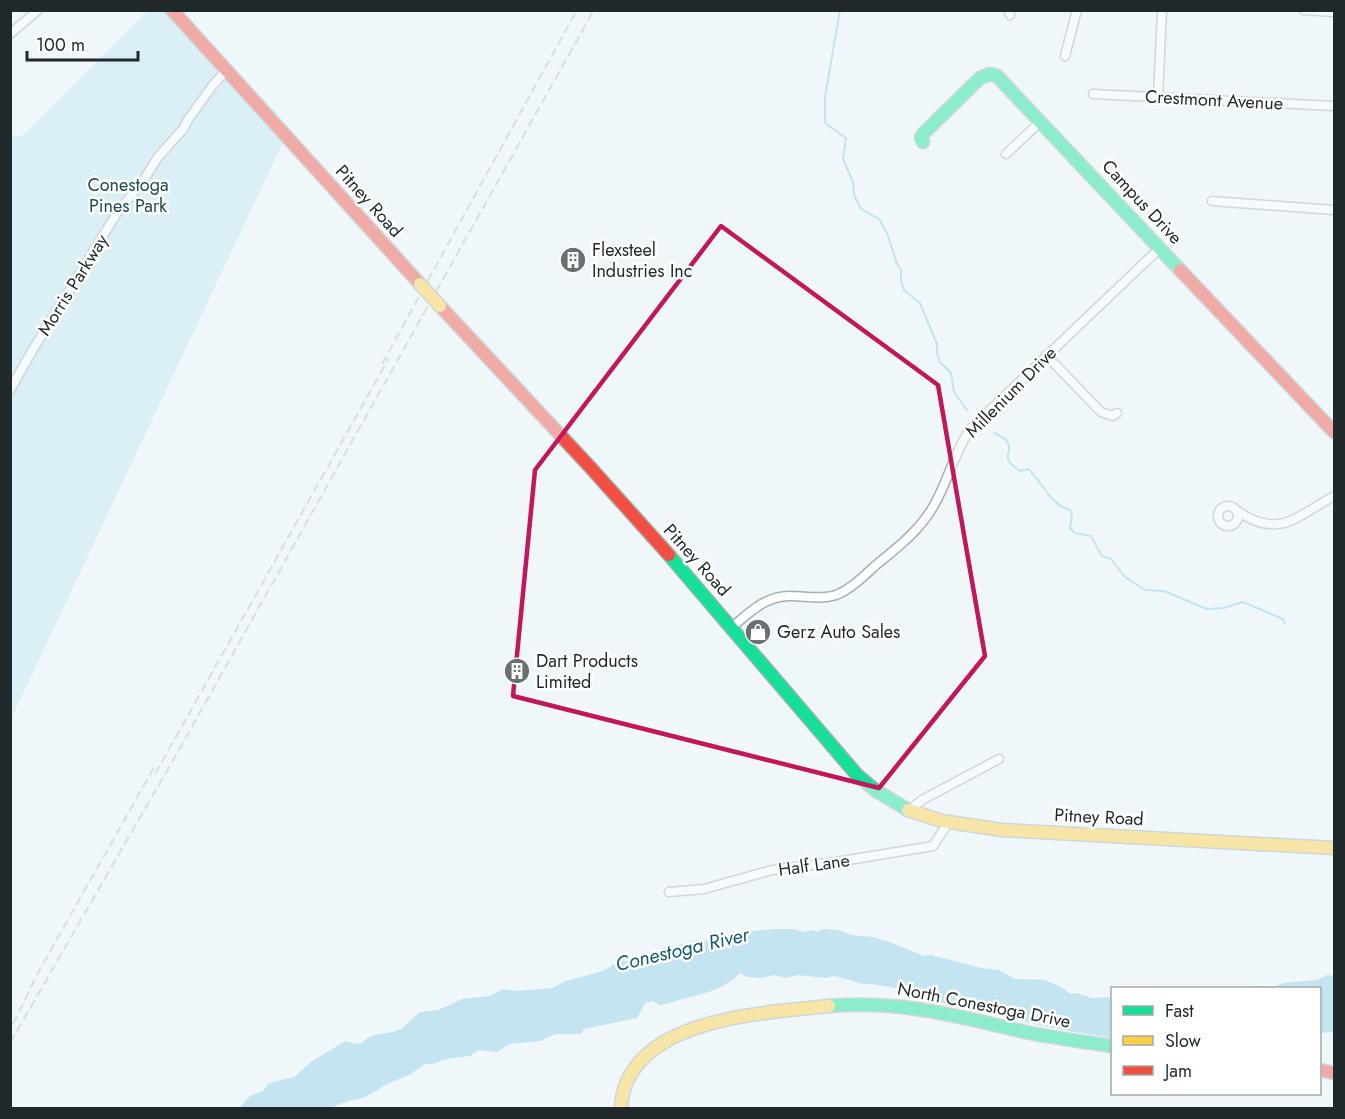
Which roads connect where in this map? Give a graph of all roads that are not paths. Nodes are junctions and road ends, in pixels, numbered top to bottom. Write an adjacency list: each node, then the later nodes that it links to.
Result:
1 (38, 10): 7 (street)
2 (172, 10): 9 (main road, Pitney Road)
3 (1077, 10): 8 (street)
4 (1162, 10): 11 (street)
5 (1304, 10): 6 (street)
6 (1335, 12)
7 (10, 34)
8 (1065, 56)
9 (226, 70): 20 (street, Morris Parkway); 25 (main road, Pitney Road, bridge)
10 (1093, 94): 11 (street, Crestmont Avenue)
11 (1158, 97): 12 (street, Crestmont Avenue)
12 (1335, 106)
13 (1041, 121): 14 (main road, Campus Drive); 15 (street); 18 (main road, Campus Drive)
14 (923, 142)
15 (1006, 154)
16 (1212, 201): 17 (street)
17 (1335, 210)
18 (1161, 248): 19 (street, Millenium Drive); 22 (main road, Campus Drive)
19 (1046, 355): 21 (street); 25 (street, Millenium Drive)
20 (10, 390)
21 (1117, 413)
22 (1335, 432)
23 (1335, 496): 24 (street)
24 (1236, 510)
25 (732, 627): 27 (main road, Pitney Road)
26 (999, 759): 27 (street)
27 (908, 811): 28 (main road, Pitney Road)
28 (948, 824): 29 (main road, Pitney Road); 30 (street, Half Lane)
29 (1335, 848)
30 (669, 892)
31 (1111, 1046): 32 (main road, North Conestoga Drive)
32 (621, 1108)

